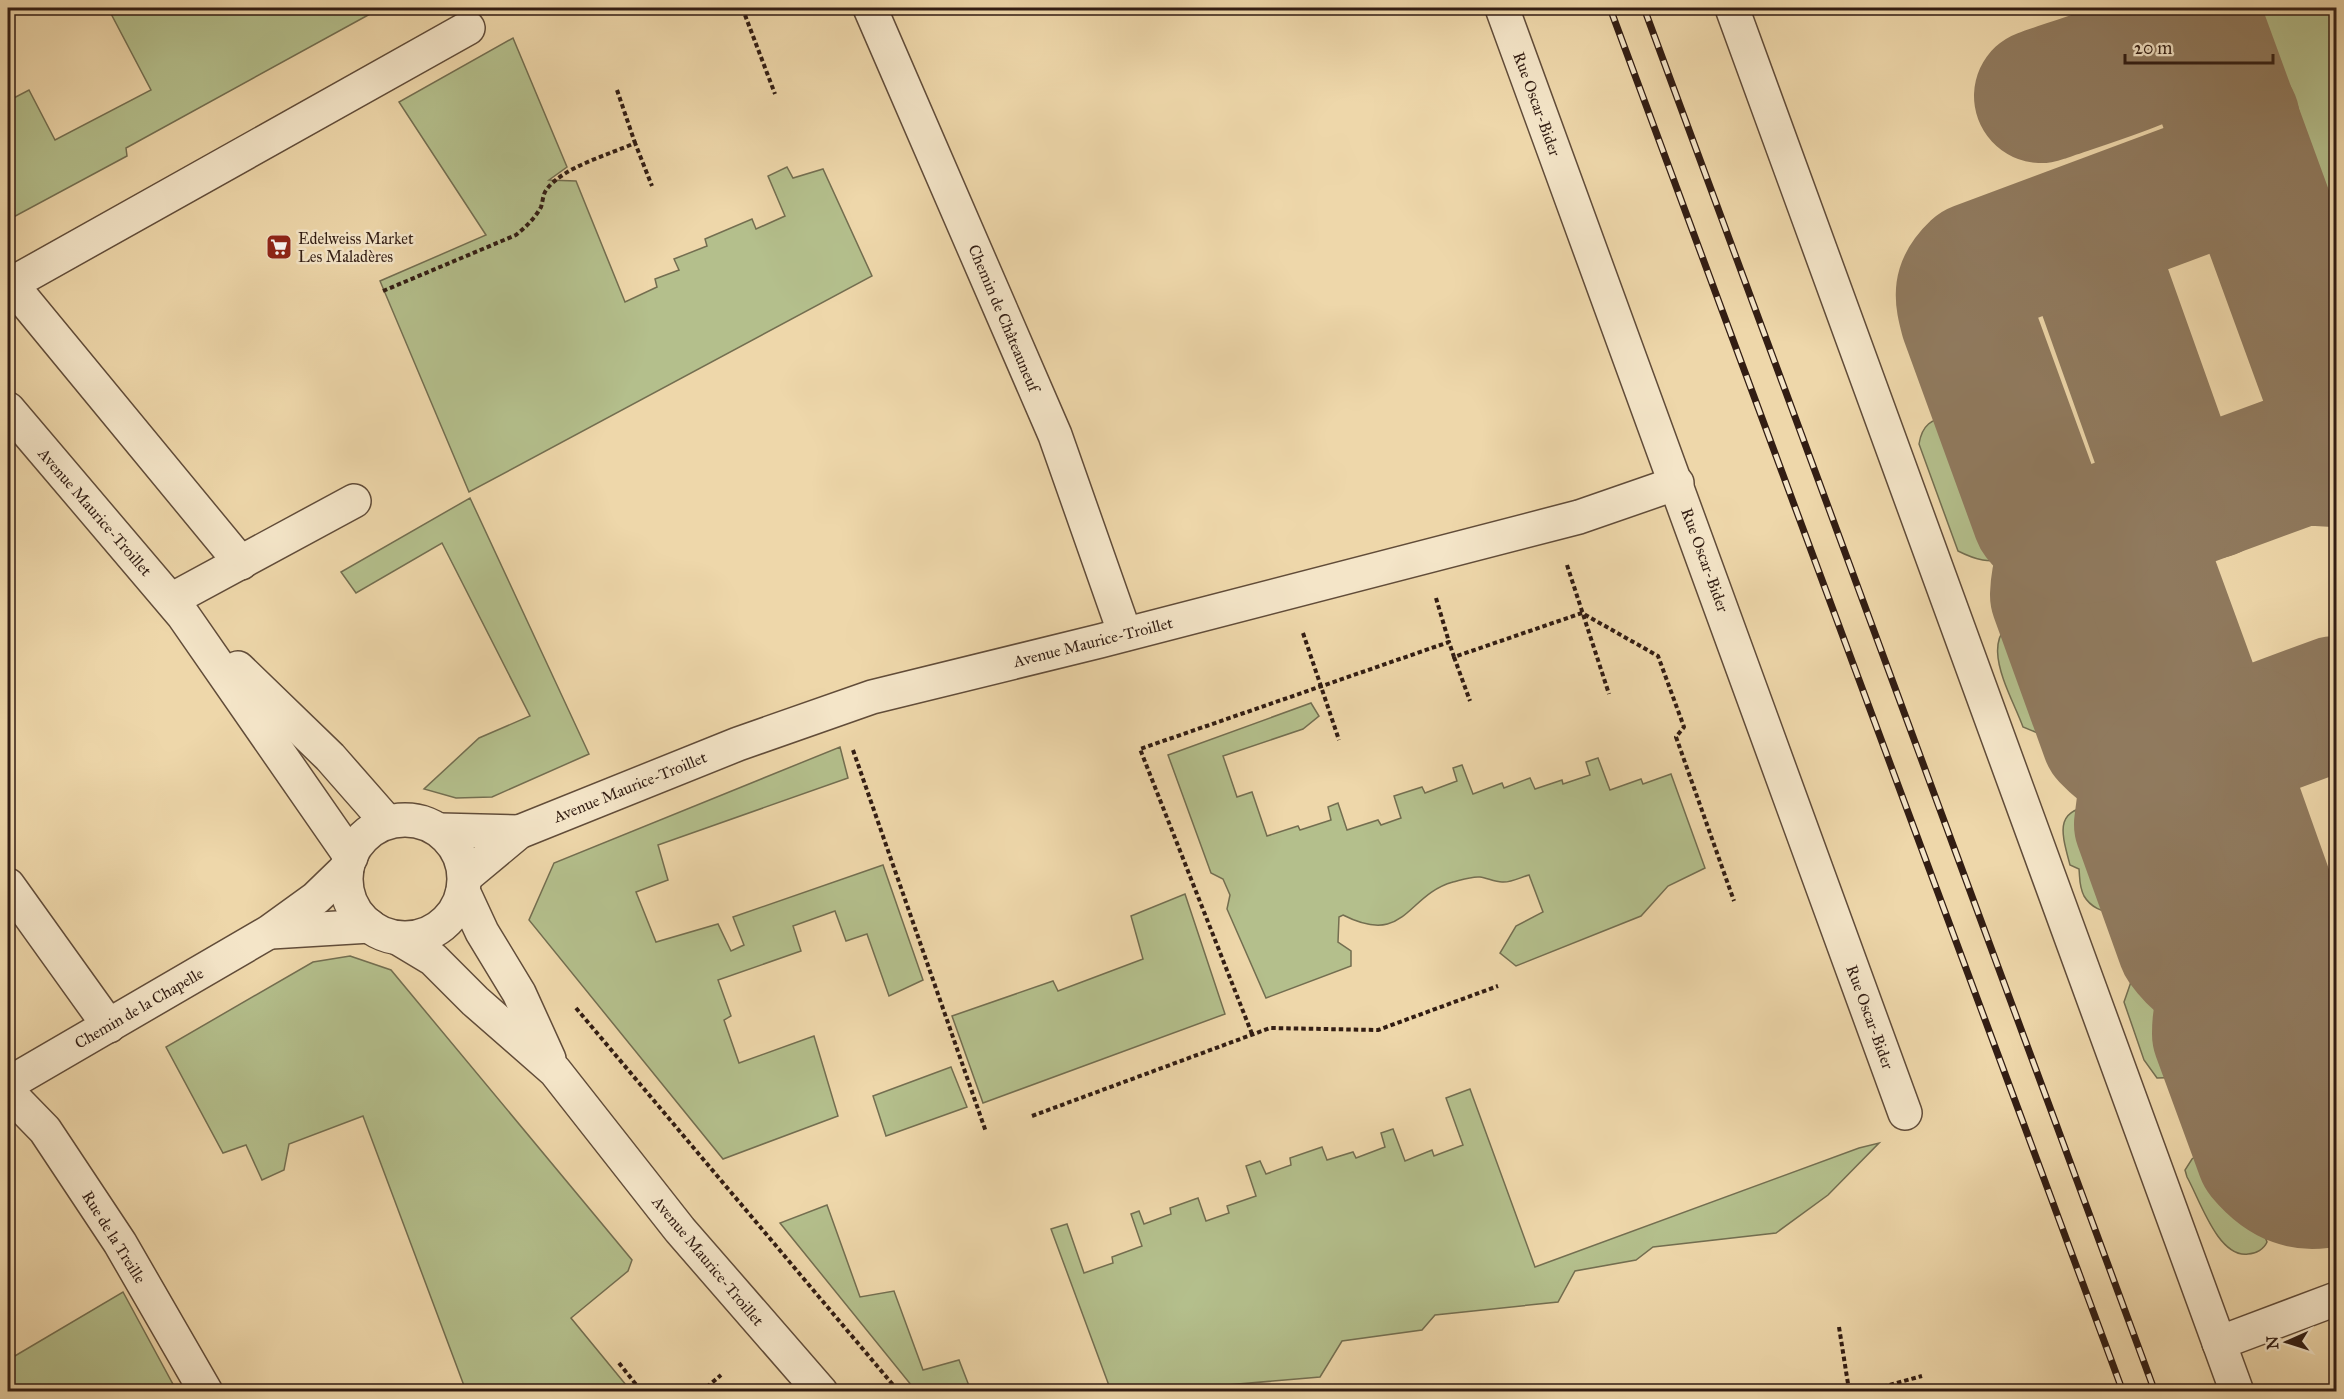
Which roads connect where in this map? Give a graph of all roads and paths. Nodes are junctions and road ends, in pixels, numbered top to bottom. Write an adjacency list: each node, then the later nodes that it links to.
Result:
1 (870, 8): 20 (street, Chemin de Châteauneuf)
2 (1502, 8): 12 (street, Rue Oscar-Bider)
3 (1732, 8): 49 (street)
4 (746, 15): 7 (path)
5 (468, 28): 15 (street)
6 (617, 90): 8 (path)
7 (775, 94)
8 (635, 143): 9 (path); 10 (path)
9 (652, 186)
10 (383, 291)
11 (8, 409): 17 (street, Avenue Maurice-Troillet)
12 (1677, 483): 20 (street, Avenue Maurice-Troillet); 44 (street, Rue Oscar-Bider)
13 (354, 501): 15 (street)
14 (1565, 558): 18 (path)
15 (241, 563): 17 (street)
16 (1436, 598): 21 (path)
17 (177, 607): 28 (street, Avenue Maurice-Troillet); 31 (street, Avenue Maurice-Troillet)
18 (1582, 613): 22 (path); 24 (path); 34 (path)
19 (1303, 632): 23 (path)
20 (1125, 634): 30 (street, Avenue Maurice-Troillet)
21 (1449, 642): 22 (path); 23 (path)
22 (1454, 657): 25 (path)
23 (1322, 686): 26 (path); 40 (path)
24 (1609, 694)
25 (1470, 701)
26 (1339, 741)
27 (850, 743): 46 (path)
28 (387, 822): 29 (street); 31 (street)
29 (440, 830): 30 (street, Avenue Maurice-Troillet); 32 (street)
30 (519, 832): 32 (street, Avenue Maurice-Troillet)
31 (349, 863): 35 (street, Chemin de la Chapelle); 36 (street)
32 (464, 884): 36 (street); 41 (street, Avenue Maurice-Troillet)
33 (8, 885): 39 (street)
34 (1734, 901)
35 (269, 932): 36 (street, Chemin de la Chapelle); 39 (street, Chemin de la Chapelle)
36 (384, 932): 41 (street, Avenue Maurice-Troillet)
37 (1498, 986): 40 (path)
38 (569, 1000): 58 (path)
39 (109, 1026): 42 (street, Chemin de la Chapelle)
40 (1252, 1034): 45 (path)
41 (555, 1071): 57 (street, Avenue Maurice-Troillet)
42 (8, 1084)
43 (8, 1092): 54 (street, Rue de la Treille)
44 (1905, 1113)
45 (1032, 1116)
46 (986, 1132)
47 (2337, 1299): 49 (street)
48 (1839, 1327): 53 (path)
49 (2219, 1343): 59 (street)
50 (620, 1363): 55 (path)
51 (721, 1375): 56 (path)
52 (1922, 1376): 53 (path)
53 (1878, 1390)
54 (206, 1392)
55 (642, 1392)
56 (701, 1392)
57 (821, 1392)
58 (899, 1392)
59 (2237, 1392)

